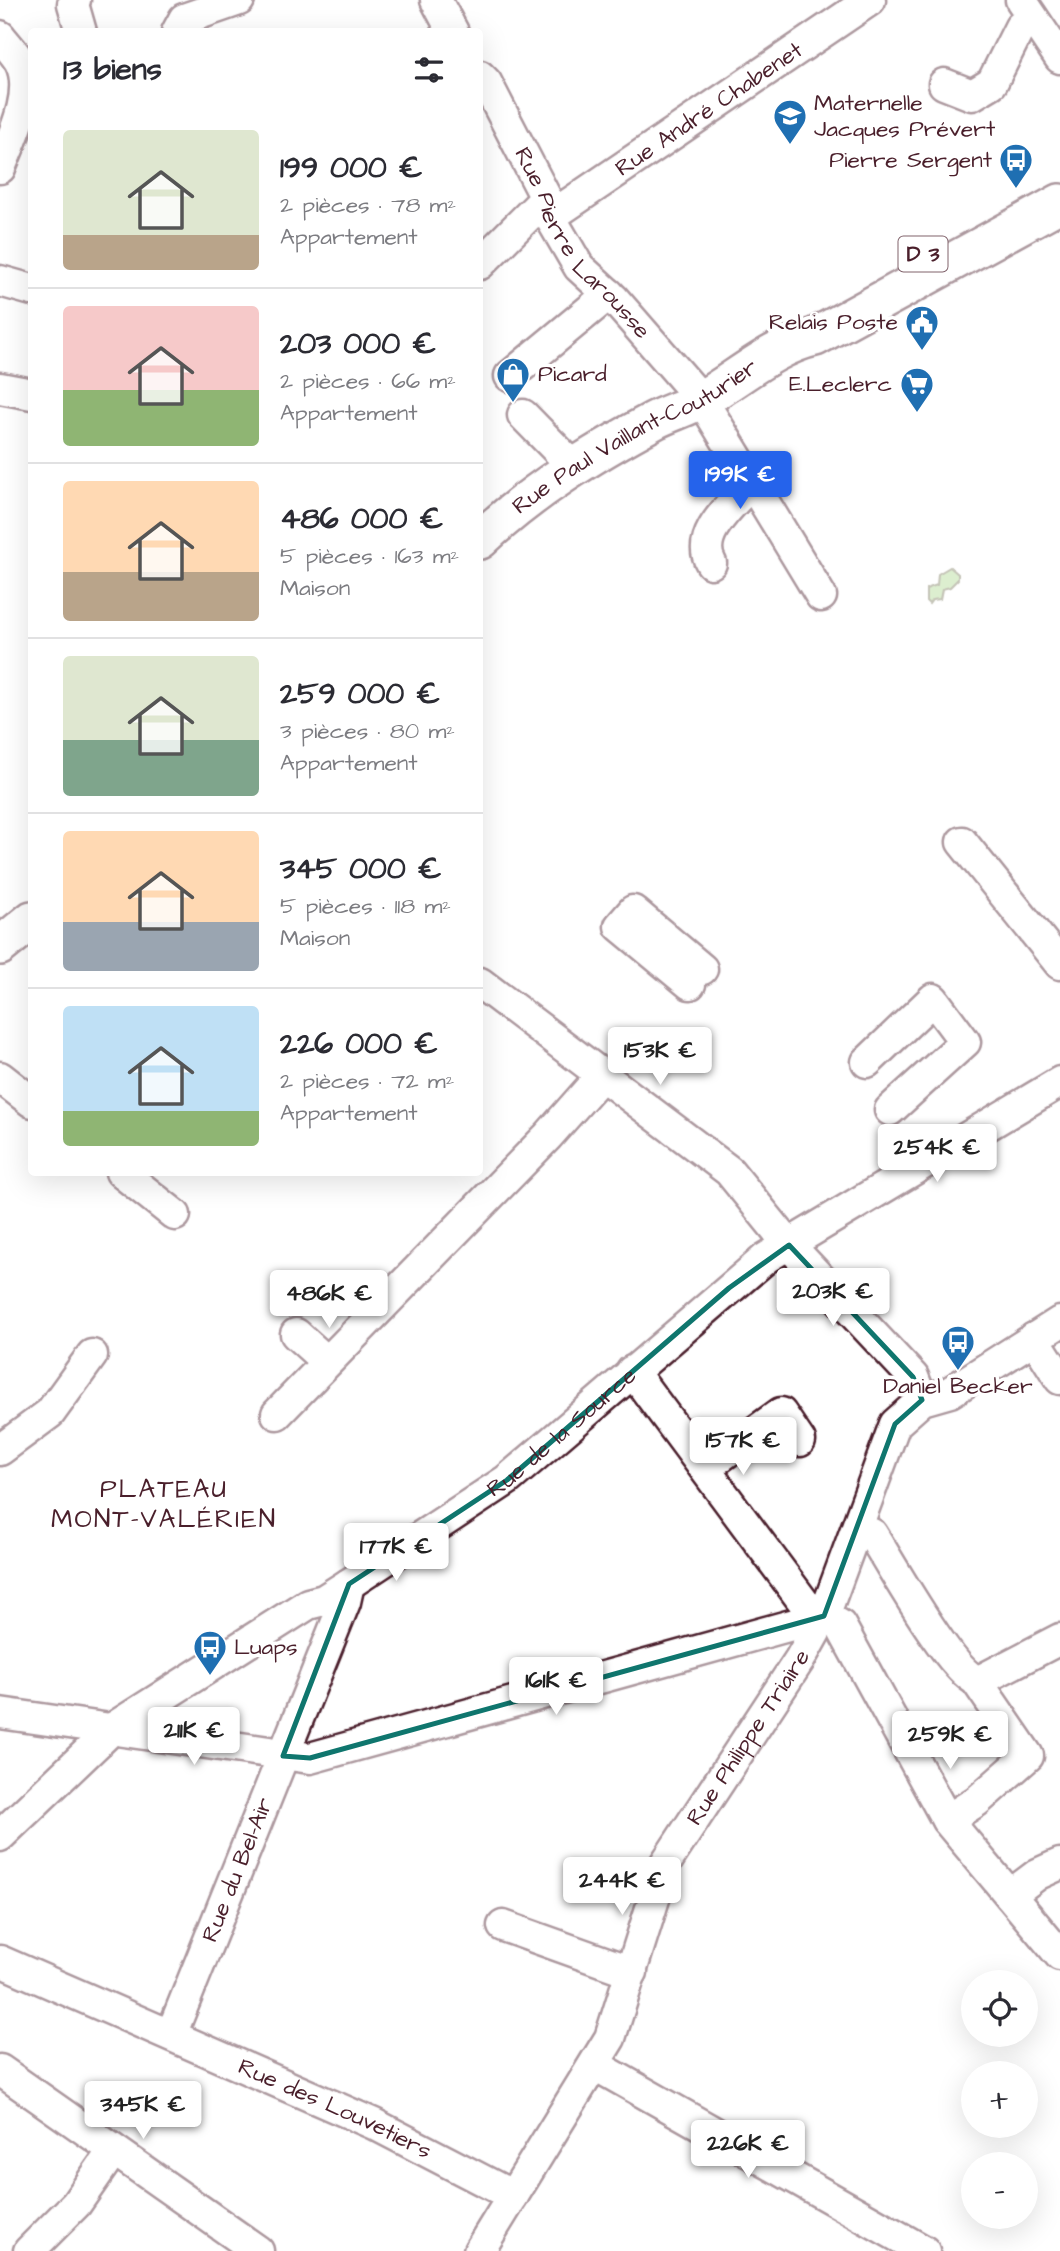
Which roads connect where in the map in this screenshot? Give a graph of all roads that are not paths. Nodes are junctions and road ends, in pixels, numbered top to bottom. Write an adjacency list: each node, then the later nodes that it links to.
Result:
1 (75, 0): 6 (street)
2 (239, 0): 7 (street)
3 (436, 0): 8 (street)
4 (870, 0): 17 (street, Rue André Chabenet)
5 (1027, 8): 10 (street); 12 (street)
6 (80, 28)
7 (179, 28)
8 (451, 28)
9 (0, 36): 13 (street)
10 (1060, 58)
11 (483, 79): 17 (street, Rue Pierre Larousse)
12 (944, 84)
13 (19, 88): 14 (street)
14 (0, 168)
15 (1060, 179): 22 (main road, Rue Paul Vaillant-Couturier / D 3)
16 (1060, 203): 22 (main road, Rue Paul Vaillant-Couturier / D 3)
17 (548, 208): 18 (street, Rue André Chabenet); 21 (street, Rue Pierre Larousse)
18 (483, 262)
19 (0, 281): 20 (street)
20 (28, 289)
21 (609, 294): 23 (street); 26 (street, Rue Pierre Larousse)
22 (795, 342): 26 (main road, Rue Paul Vaillant-Couturier / D 3)
23 (510, 376)
24 (0, 388): 25 (street)
25 (28, 393)
26 (702, 400): 28 (main road, Rue Paul Vaillant-Couturier / D 3); 29 (street, Rue Pierre Larousse)
27 (523, 415): 28 (street)
28 (574, 467): 30 (main road, Rue Paul Vaillant-Couturier / D 3)
29 (752, 482): 31 (street); 32 (street, Rue Pierre Larousse)
30 (483, 538)
31 (711, 563)
32 (821, 596)
33 (962, 842): 36 (street)
34 (28, 923): 35 (main road)
35 (0, 946)
36 (1060, 964)
37 (483, 985): 39 (street)
38 (867, 1062): 43 (street)
39 (602, 1075): 46 (street); 51 (street)
40 (0, 1077): 42 (street)
41 (1060, 1082): 46 (street, Rue de la Source)
42 (28, 1098)
43 (890, 1110)
44 (126, 1176): 45 (street)
45 (175, 1215)
46 (789, 1245): 52 (street, Rue de la Source); 54 (street)
47 (1060, 1322): 49 (street, Rue Philippe Triaire)
48 (296, 1334): 51 (street)
49 (1034, 1338): 53 (street); 54 (street, Rue Philippe Triaire)
50 (92, 1355): 57 (street)
51 (327, 1362): 55 (street)
52 (632, 1371): 58 (street); 60 (street, Rue de la Source)
53 (1060, 1379)
54 (922, 1400): 59 (street, Rue Philippe Triaire)
55 (277, 1414)
56 (800, 1441): 58 (street)
57 (0, 1450)
58 (705, 1468): 61 (street)
59 (858, 1528): 61 (street, Rue Philippe Triaire); 63 (street)
60 (349, 1584): 65 (street, Rue de la Source); 66 (street, Rue du Bel-Air)
61 (824, 1616): 66 (street); 67 (street); 74 (street, Rue Philippe Triaire)
62 (1060, 1639): 63 (street)
63 (976, 1680): 67 (street)
64 (0, 1713): 65 (street)
65 (113, 1728): 66 (street); 68 (street, Rue de la Source)
66 (283, 1756): 75 (street, Rue du Bel-Air)
67 (947, 1819): 70 (street)
68 (0, 1836)
69 (1060, 1864): 70 (street)
70 (1010, 1895): 72 (street)
71 (503, 1926): 74 (street)
72 (1060, 1955)
73 (0, 1961): 75 (street, Rue des Louvetiers)
74 (632, 1972): 76 (street, Rue Philippe Triaire)
75 (171, 2035): 79 (street, Rue des Louvetiers)
76 (595, 2065): 79 (street, Rue Philippe Triaire); 83 (street)
77 (0, 2070): 78 (street)
78 (113, 2151): 80 (street); 81 (street)
79 (513, 2196): 82 (street, Rue Philippe Triaire)
80 (29, 2251)
81 (258, 2251)
82 (479, 2251)
83 (924, 2251)

